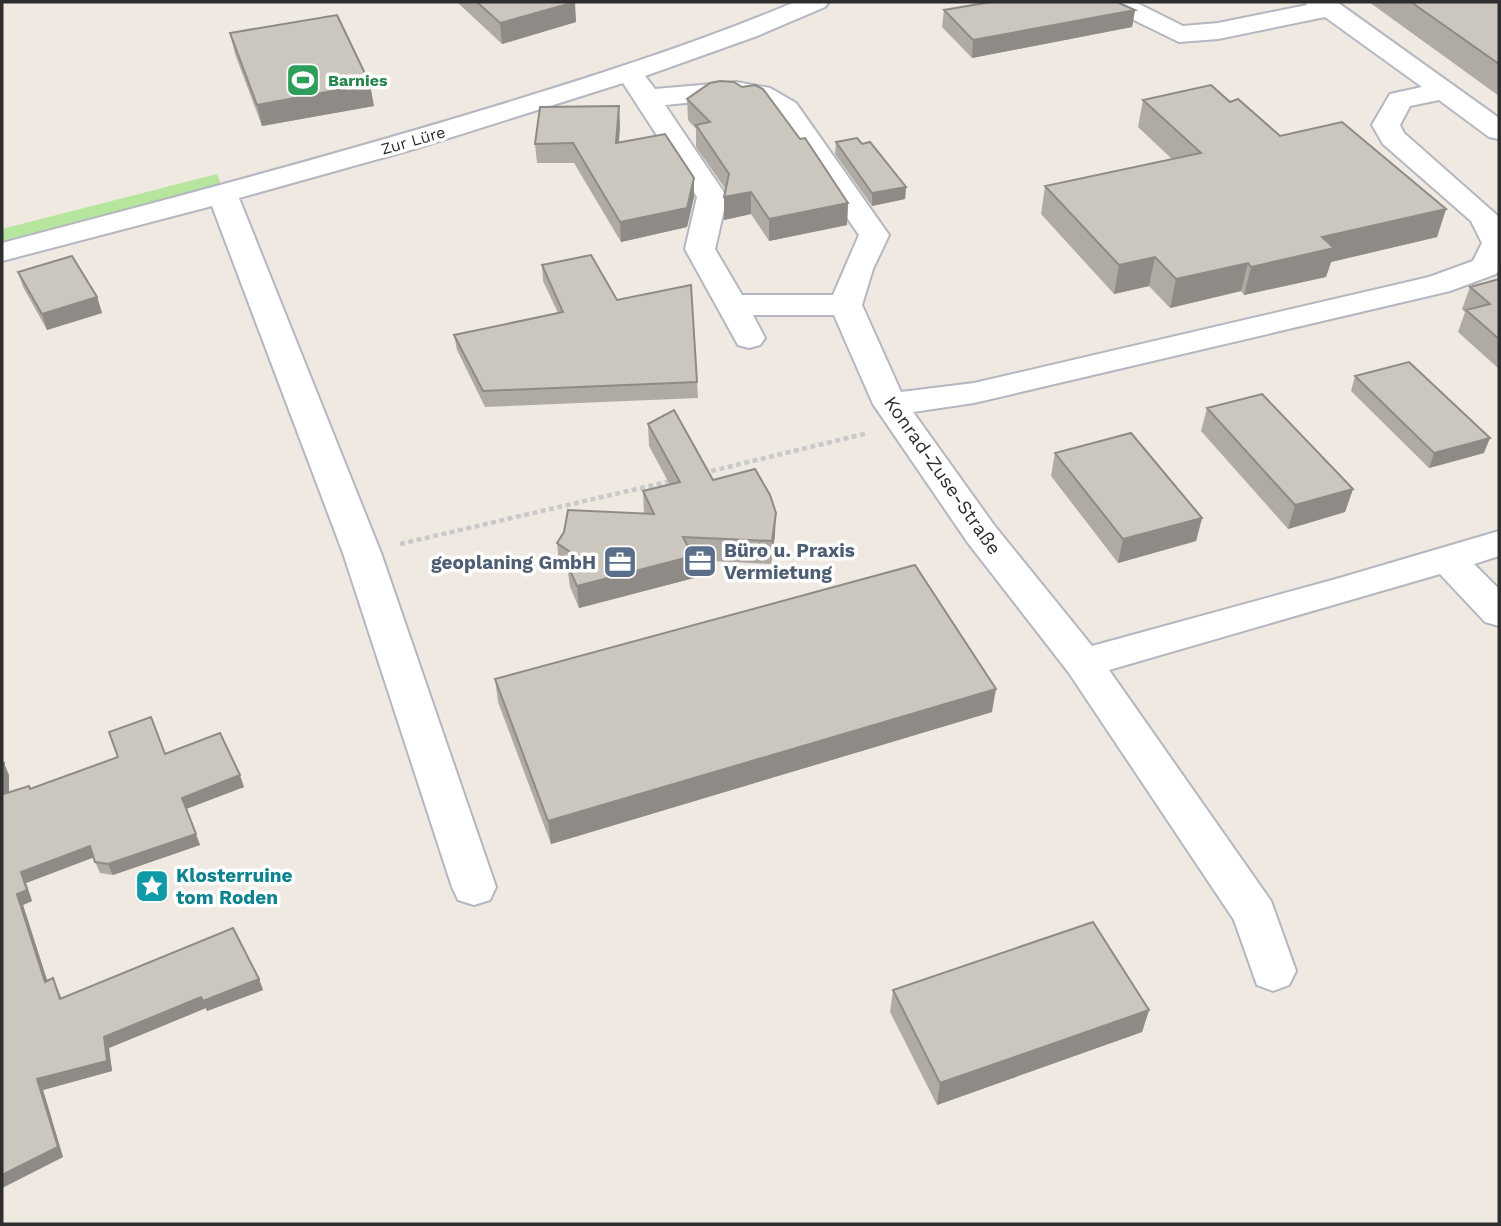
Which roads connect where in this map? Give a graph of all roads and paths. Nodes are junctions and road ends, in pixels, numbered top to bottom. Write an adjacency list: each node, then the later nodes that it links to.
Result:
1 (816, 2): 4 (street, Zur Lüre)
2 (1116, 2): 3 (street)
3 (1324, 5): 5 (street)
4 (629, 73): 6 (street); 8 (street, Zur Lüre)
5 (1445, 91): 7 (street); 13 (street)
6 (647, 97): 10 (street); 11 (street)
7 (1499, 131)
8 (223, 195): 9 (street, Zur Lüre); 17 (street)
9 (2, 253)
10 (732, 305): 11 (street); 12 (street)
11 (846, 305): 13 (street, Konrad-Zuse-Straße)
12 (749, 338)
13 (896, 414): 14 (path); 20 (street, Konrad-Zuse-Straße)
14 (693, 476)
15 (680, 479): 17 (path)
16 (1499, 543): 18 (street)
17 (362, 553): 21 (street)
18 (1448, 559): 19 (street); 20 (street)
19 (1499, 612)
20 (1083, 663): 22 (street, Konrad-Zuse-Straße)
21 (474, 887)
22 (1273, 971)

